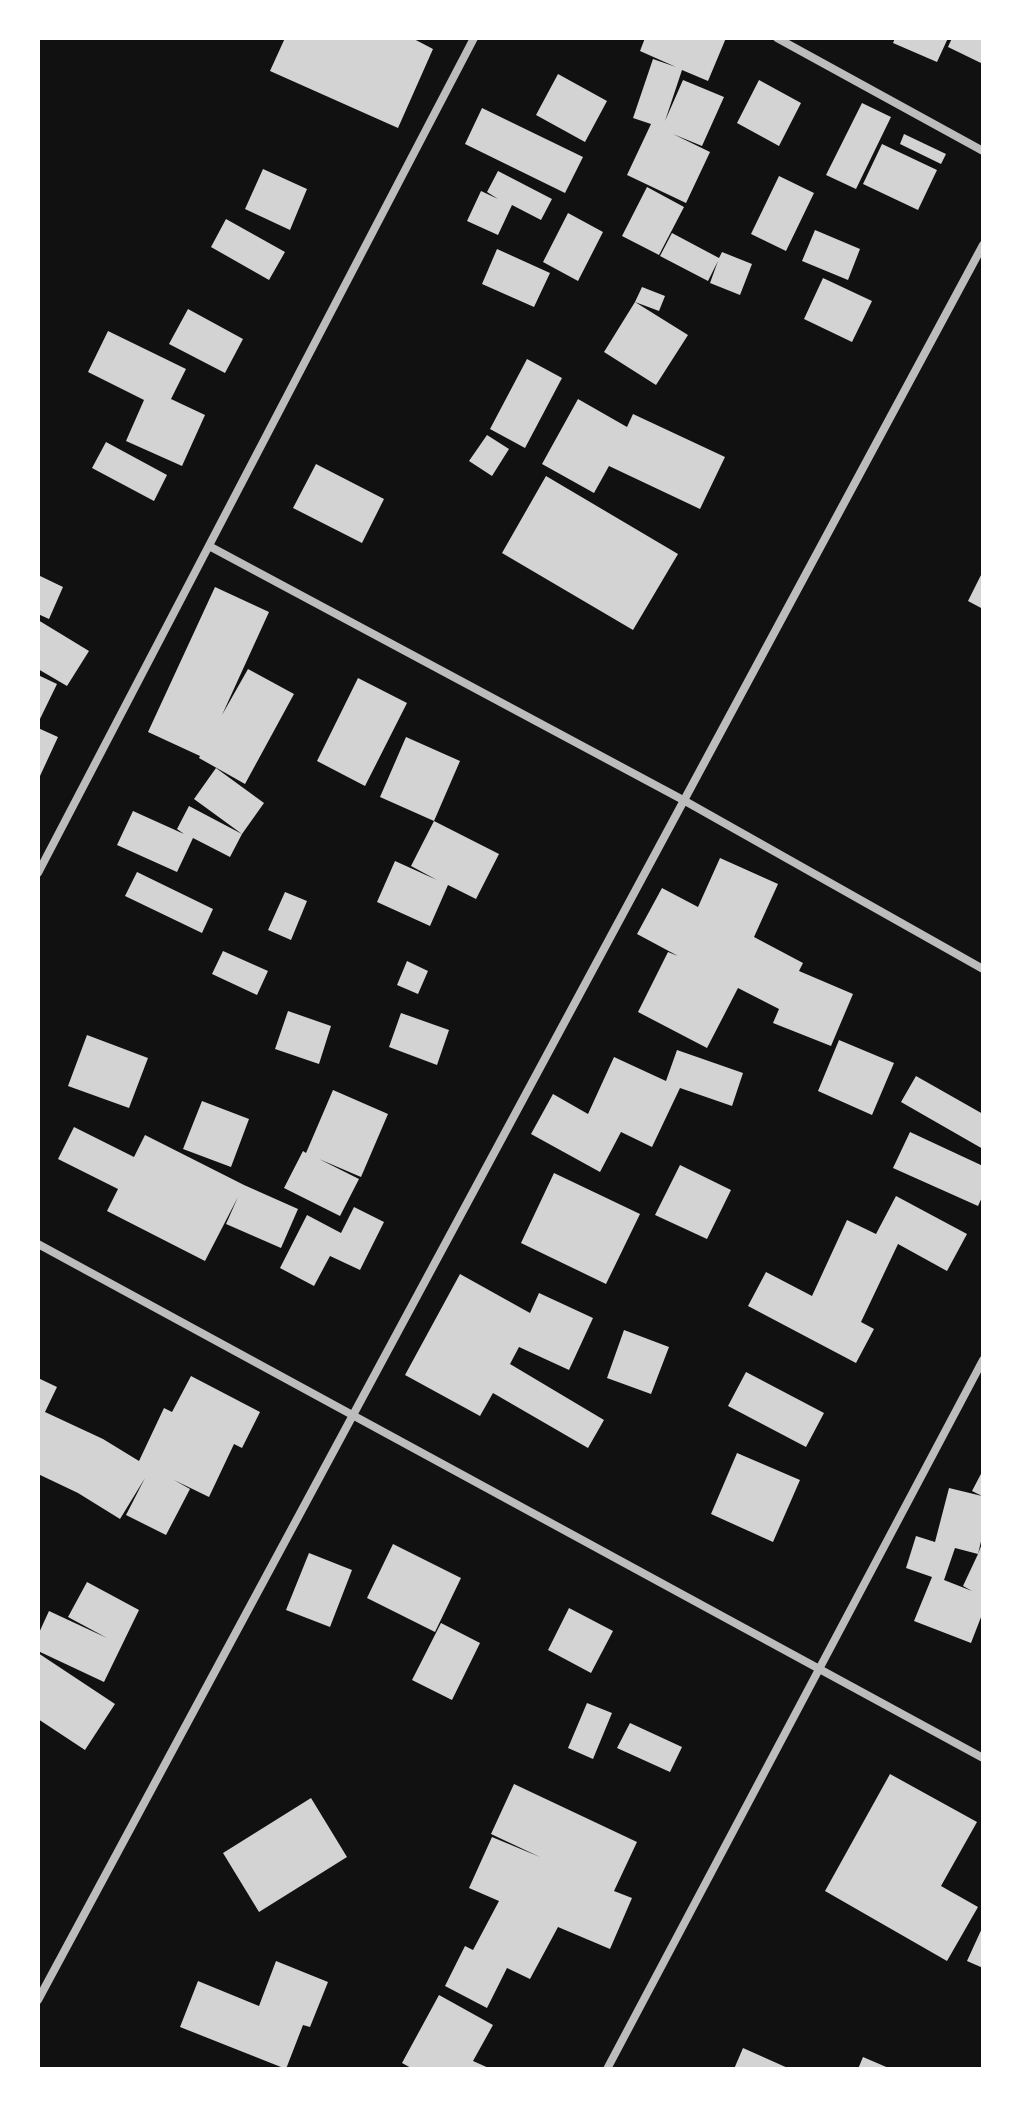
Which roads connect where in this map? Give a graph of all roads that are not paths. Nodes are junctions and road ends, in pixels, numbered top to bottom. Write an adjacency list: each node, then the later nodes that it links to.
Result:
1 (474, 38): 5 (street)
2 (777, 38): 3 (street)
3 (983, 151)
4 (983, 245): 6 (street)
5 (209, 546): 6 (street); 7 (street)
6 (685, 801): 8 (street); 11 (street)
7 (38, 873)
8 (983, 969)
9 (38, 1244): 11 (street)
10 (983, 1360): 12 (street)
11 (352, 1413): 12 (street); 14 (street)
12 (818, 1670): 13 (street); 15 (street)
13 (983, 1758)
14 (38, 2000)
15 (607, 2069)

